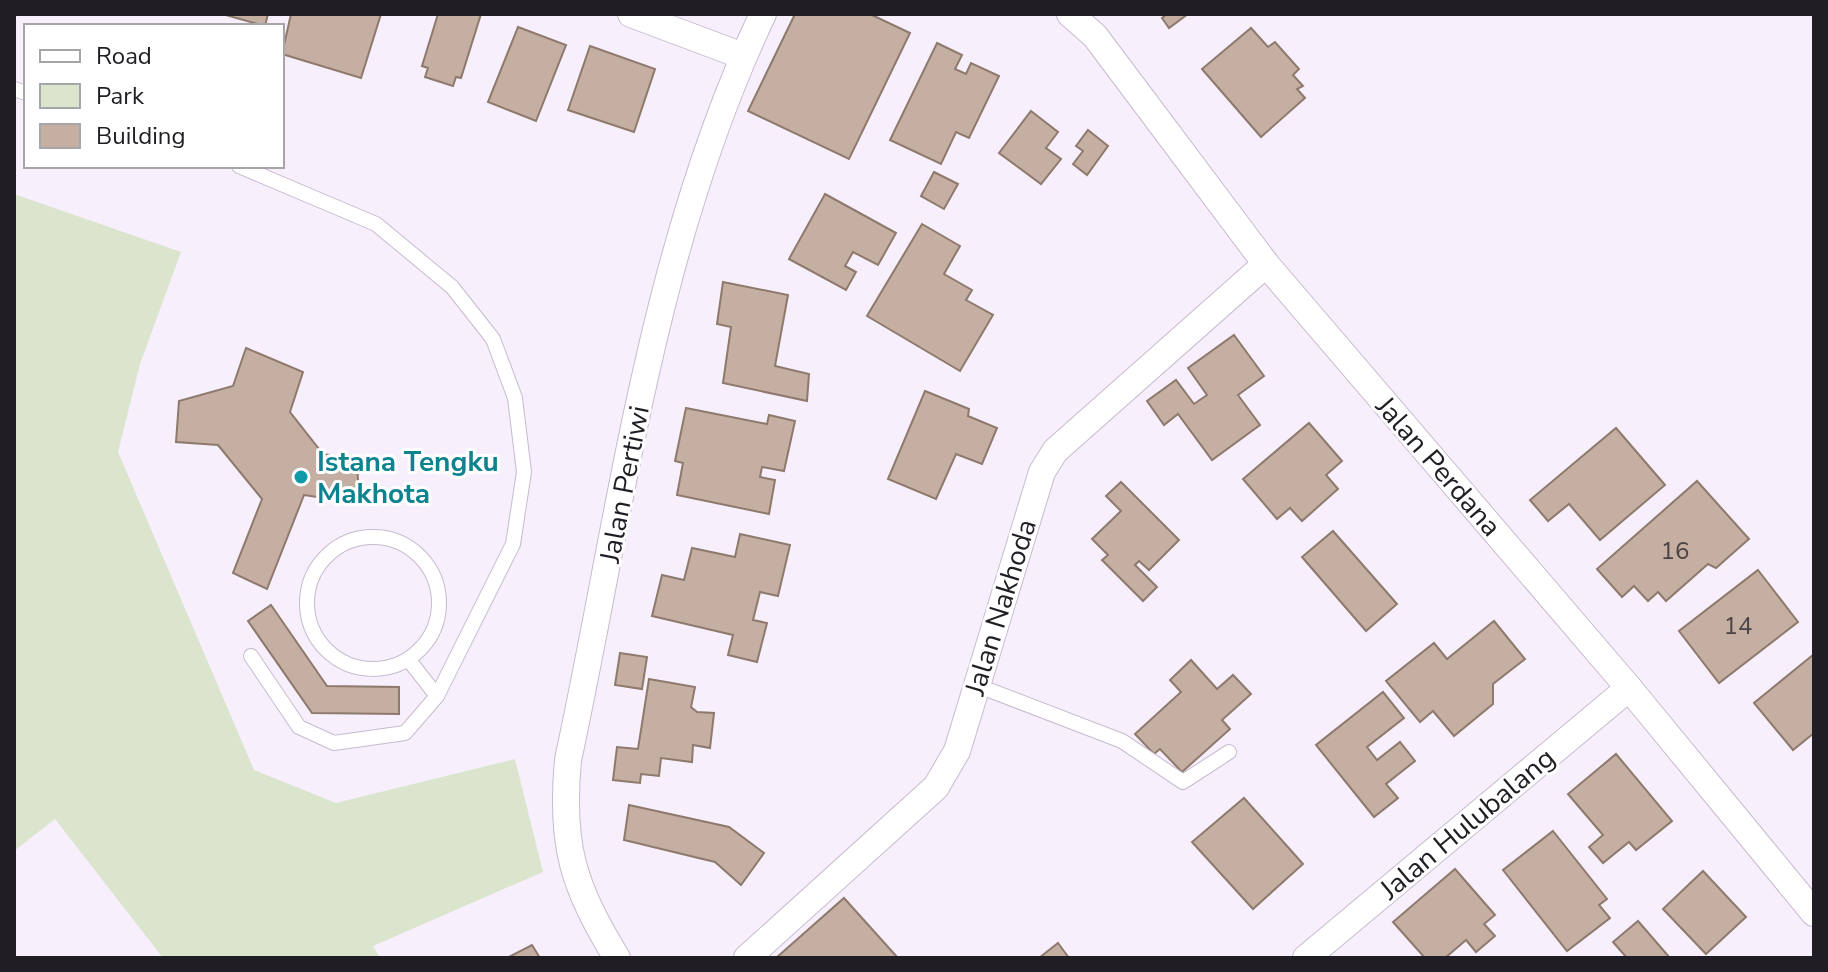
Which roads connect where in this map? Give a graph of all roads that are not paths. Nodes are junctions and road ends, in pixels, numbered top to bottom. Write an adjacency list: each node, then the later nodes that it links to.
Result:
1 (631, 14): 4 (street)
2 (763, 14): 4 (street, Jalan Pertiwi)
3 (1070, 14): 6 (street, Jalan Perdana)
4 (743, 56): 14 (street, Jalan Pertiwi)
5 (244, 168): 11 (lane)
6 (1266, 264): 9 (street, Jalan Nakhoda); 10 (street, Jalan Perdana)
7 (251, 656): 11 (lane)
8 (408, 659): 8 (lane); 11 (lane)
9 (976, 685): 12 (lane); 15 (street, Jalan Nakhoda)
10 (1629, 688): 13 (street, Jalan Perdana); 16 (street, Jalan Hulubalang)
11 (437, 696)
12 (1229, 752)
13 (1814, 913)
14 (617, 958)
15 (747, 958)
16 (1306, 958)

